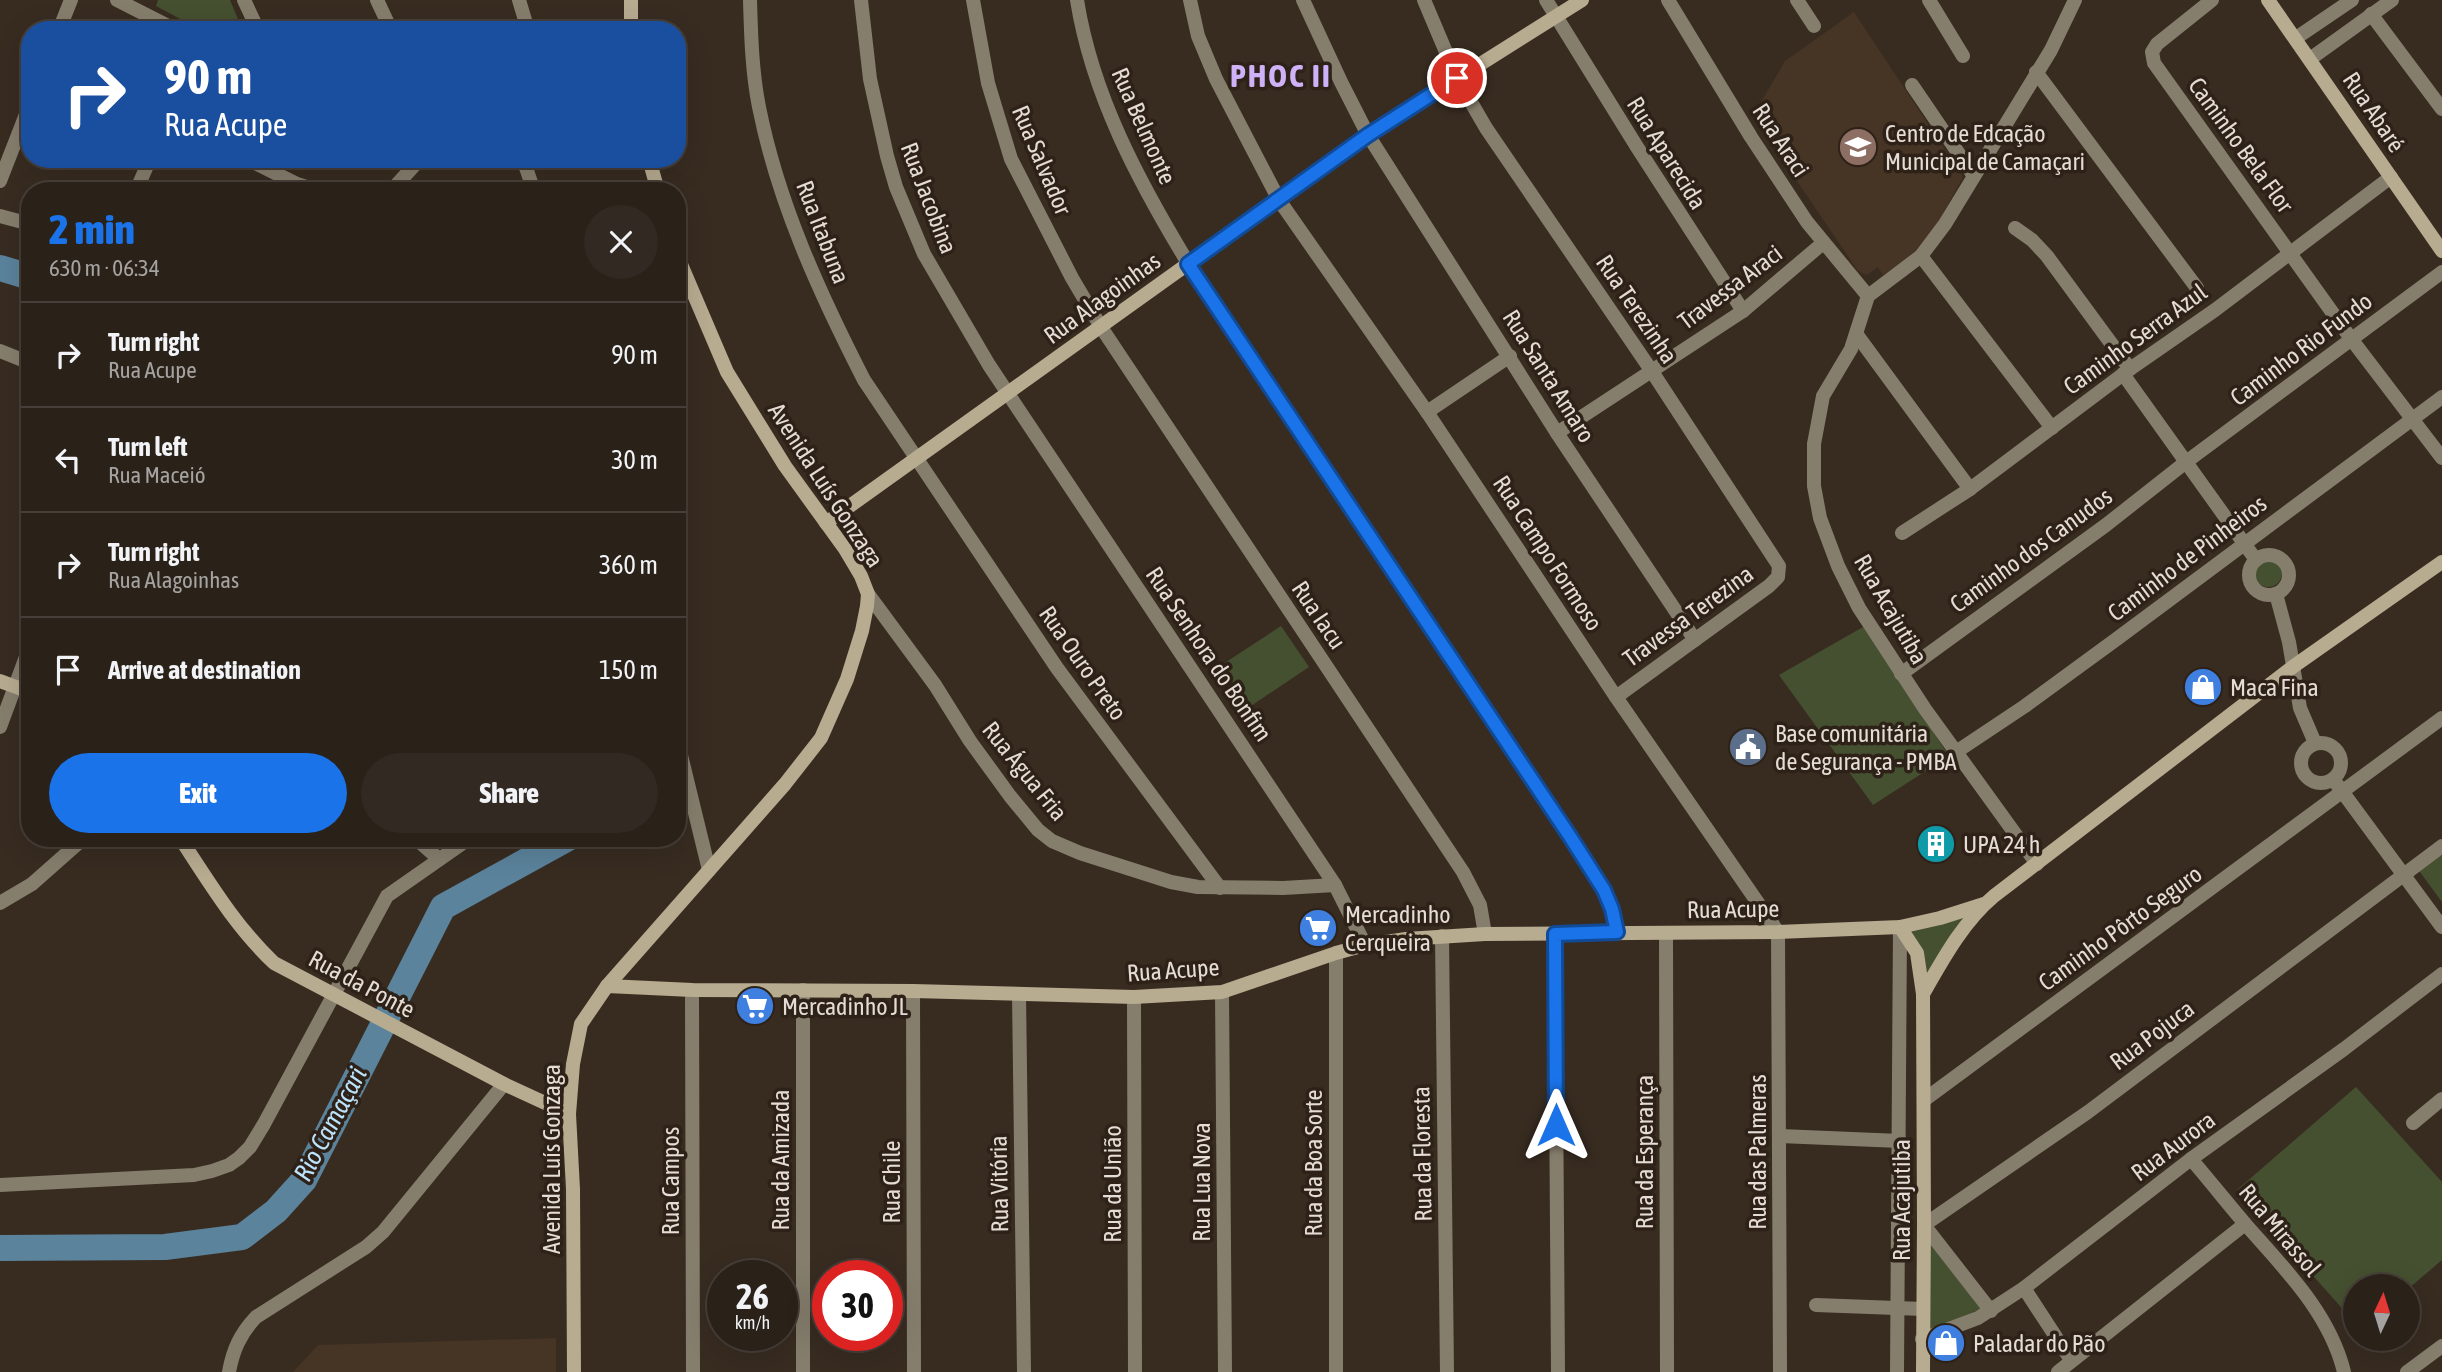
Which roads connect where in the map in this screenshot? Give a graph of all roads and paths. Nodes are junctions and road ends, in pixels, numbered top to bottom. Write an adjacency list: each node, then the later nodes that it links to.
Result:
1 (71, 0): 27 (street)
2 (117, 0): 24 (street)
3 (244, 0): 29 (street)
4 (377, 0): 30 (street)
5 (519, 0): 31 (street)
6 (631, 0): 32 (street)
7 (750, 0): 79 (street, Rua Itabuna)
8 (861, 0): 72 (street, Rua Jacobina)
9 (973, 0): 64 (street, Rua Salvador)
10 (1077, 0): 58 (street, Rua Belmonte)
11 (1189, 0): 50 (street, Rua Campo Formoso)
12 (1303, 0): 42 (street, Rua Santa Amaro)
13 (1424, 0): 38 (street, Rua Terezinha)
14 (1546, 0): 26 (street, Rua Aparecida)
15 (1583, 0): 26 (street, Rua Alagoinhas)
16 (1668, 0): 54 (street, Rua Araci)
17 (1797, 0): 33 (street)
18 (1929, 0): 35 (street)
19 (2076, 0): 37 (street)
20 (2212, 0): 56 (street, Caminho Bela Flor)
21 (2352, 0): 34 (street)
22 (2392, 0): 25 (street)
23 (2270, 1): 34 (street, Rua Abaré)
24 (141, 5): 28 (street)
25 (2371, 14): 36 (street); 40 (street)
26 (1555, 17): 38 (street, Rua Alagoinhas); 63 (street, Rua Aparecida)
27 (63, 21)
28 (163, 21)
29 (254, 21)
30 (387, 21)
31 (525, 21)
32 (631, 21)
33 (1814, 26)
34 (2296, 38): 36 (street, Rua Abaré)
35 (1963, 56)
36 (2310, 59): 46 (street, Rua Abaré)
37 (2036, 72): 45 (street); 61 (street)
38 (1457, 78): 42 (street, Rua Alagoinhas); 70 (street, Rua Terezinha)
39 (1912, 85): 45 (street)
40 (2442, 108)
41 (21, 127): 47 (street)
42 (1368, 135): 50 (street, Rua Alagoinhas); 68 (street, Rua Santa Amaro)
43 (265, 168): 48 (street)
44 (412, 168): 49 (street)
45 (1974, 176): 57 (street)
46 (2391, 177): 55 (street, Rua Abaré); 56 (street, Caminho Serra Azul)
47 (0, 181)
48 (294, 182)
49 (399, 182)
50 (1279, 200): 58 (street, Rua Alagoinhas); 74 (street, Rua Campo Formoso)
51 (0, 216): 52 (street)
52 (21, 222)
53 (2015, 228): 71 (street)
54 (1823, 243): 62 (street, Rua Araci); 63 (street, Travessa Araci)
55 (2442, 251)
56 (2290, 254): 66 (street, Caminho Bela Flor); 71 (street, Caminho Serra Azul)
57 (1921, 256): 62 (street); 76 (street)
58 (1188, 264): 64 (street, Rua Alagoinhas); 121 (street, Rua Belmonte)
59 (2442, 272): 66 (street, Caminho Rio Fundo)
60 (686, 276): 82 (street, Avenida Luís Gonzaga)
61 (2197, 288)
62 (1868, 296): 65 (street, Rua Acajutiba)
63 (1743, 311): 70 (street, Travessa Araci)
64 (1101, 327): 72 (street, Rua Alagoinhas); 124 (street, Rua Iacu)
65 (1857, 335): 81 (street); 93 (street, Rua Acajutiba)
66 (2352, 340): 75 (street, Caminho Bela Flor); 80 (street, Caminho Rio Fundo)
67 (0, 351): 69 (street)
68 (1510, 356): 74 (street); 77 (street, Rua Santa Amaro)
69 (21, 359)
70 (1651, 370): 77 (street, Travessa Araci); 87 (street, Rua Terezinha)
71 (2127, 372): 76 (street, Caminho Serra Azul); 80 (street)
72 (1008, 393): 79 (street, Rua Alagoinhas); 114 (street, Rua Senhora do Bonfim)
73 (2442, 397): 75 (street, Caminho de Pinheiros)
74 (1427, 412): 97 (street, Rua Campo Formoso)
75 (2412, 420): 78 (street, Caminho Bela Flor); 84 (street, Caminho de Pinheiros)
76 (2052, 428): 81 (street, Caminho Serra Azul)
77 (1557, 433): 90 (street, Rua Santa Amaro)
78 (2442, 458)
79 (915, 459): 82 (street, Rua Alagoinhas); 115 (street, Rua Ouro Preto)
80 (2186, 462): 84 (street); 93 (street, Caminho dos Canudos)
81 (1970, 489): 83 (street, Caminho Serra Azul)
82 (826, 523): 88 (street, Avenida Luís Gonzaga)
83 (1902, 533)
84 (2244, 544): 85 (street); 101 (street, Caminho de Pinheiros)
85 (2256, 560): 89 (street); 89 (street)
86 (2442, 562): 91 (street)
87 (1779, 566): 90 (street, Travessa Terezina)
88 (868, 594): 112 (street, Avenida Luís Gonzaga); 115 (street, Rua Água Fria)
89 (2276, 594): 91 (street)
90 (1695, 640): 97 (street, Travessa Terezina)
91 (2294, 666): 100 (street); 111 (street)
92 (21, 670): 95 (street)
93 (1901, 674): 101 (street, Rua Acajutiba)
94 (0, 681): 95 (street)
95 (15, 686): 96 (street); 99 (street)
96 (21, 688)
97 (1616, 697): 122 (street, Rua Campo Formoso)
98 (2442, 718): 104 (street, Caminho Pôrto Seguro)
99 (0, 727)
100 (2315, 743): 103 (street); 103 (street)
101 (1956, 752): 111 (street, Rua Acajutiba)
102 (686, 775): 112 (street)
103 (2333, 779): 104 (street)
104 (2342, 792): 113 (street); 141 (street, Caminho Pôrto Seguro)
105 (2442, 846): 113 (street, Rua Pojuca)
106 (73, 847): 116 (street)
107 (186, 847): 136 (street, Rua da Ponte)
108 (425, 847): 110 (street)
109 (457, 847): 110 (street)
110 (439, 859): 136 (street)
111 (2037, 864): 117 (street)
112 (709, 870): 130 (street, Avenida Luís Gonzaga)
113 (2404, 876): 118 (street); 149 (street, Rua Pojuca)
114 (1335, 885): 115 (street, Rua Água Fria); 127 (street, Rua Senhora do Bonfim)
115 (1220, 888)
116 (0, 903)
117 (1984, 904): 119 (street, Rua Acupe); 135 (street)
118 (2437, 909): 120 (street)
119 (1900, 927): 122 (street, Rua Acupe); 135 (street, Rua Acajutiba); 145 (street)
120 (2442, 927)
121 (1617, 932): 123 (street, Rua Acupe); 125 (street, Rua Acupe)
122 (1778, 932): 123 (street, Rua Acupe); 144 (street, Rua das Palmeras)
123 (1666, 933): 169 (street, Rua da Esperança)
124 (1485, 934): 125 (street, Rua Acupe); 126 (street, Rua Acupe)
125 (1555, 934): 168 (street)
126 (1443, 936): 127 (street, Rua Acupe); 167 (street, Rua da Floresta)
127 (1365, 945): 128 (street, Rua Acupe)
128 (1336, 953): 134 (street, Rua Acupe); 166 (street, Rua da Boa Sorte)
129 (2442, 974): 146 (street, Rua Aurora)
130 (607, 986): 131 (street, Rua Acupe); 142 (street, Avenida Luís Gonzaga)
131 (692, 990): 132 (street, Rua Acupe); 160 (street, Rua Campos)
132 (803, 990): 133 (street, Rua Acupe); 161 (street, Rua da Amizada)
133 (914, 991): 137 (street, Rua Acupe); 162 (street, Rua Chile)
134 (1222, 992): 138 (street, Rua Acupe); 165 (street, Rua Lua Nova)
135 (1923, 994): 141 (street, Rua Acajutiba)
136 (332, 995): 139 (street, Rua da Ponte); 147 (street)
137 (1019, 995): 138 (street, Rua Acupe); 163 (street, Rua Vitória)
138 (1134, 997): 164 (street, Rua da União)
139 (504, 1084): 142 (street, Rua da Ponte); 158 (street)
140 (2442, 1099): 143 (street)
141 (1924, 1100): 149 (street, Rua Acajutiba)
142 (569, 1114): 159 (street, Avenida Luís Gonzaga)
143 (2413, 1122)
144 (1780, 1136): 145 (street); 170 (street, Rua das Palmeras)
145 (1900, 1141): 152 (street)
146 (2191, 1159): 148 (street, Rua Mirassol); 150 (street, Rua Aurora)
147 (0, 1185)
148 (2245, 1224): 157 (street); 174 (street, Rua Mirassol)
149 (1924, 1225): 153 (street, Rua Acajutiba); 154 (street)
150 (2024, 1288): 154 (street, Rua Aurora); 157 (street)
151 (1816, 1305): 152 (street)
152 (1899, 1308): 153 (street); 171 (street)
153 (1923, 1309): 155 (street, Rua Acajutiba)
154 (1991, 1311): 155 (street, Rua Aurora)
155 (1922, 1339): 172 (street, Rua Acajutiba)
156 (2442, 1346): 175 (street)
157 (2071, 1360): 173 (street)
158 (229, 1372)
159 (574, 1372)
160 (693, 1372)
161 (803, 1372)
162 (914, 1372)
163 (1024, 1372)
164 (1135, 1372)
165 (1225, 1372)
166 (1336, 1372)
167 (1447, 1372)
168 (1558, 1372)
169 (1667, 1372)
170 (1780, 1372)
171 (1897, 1372)
172 (1923, 1372)
173 (2058, 1372)
174 (2344, 1372)
175 (2407, 1372)

